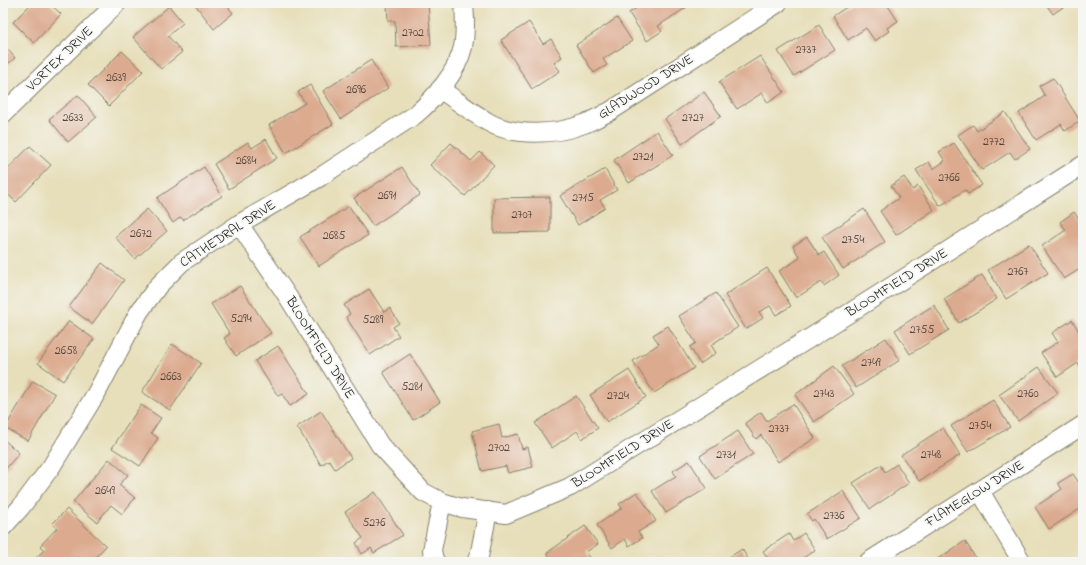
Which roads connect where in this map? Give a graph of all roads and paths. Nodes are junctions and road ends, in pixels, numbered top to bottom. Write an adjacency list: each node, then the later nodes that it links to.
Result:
1 (117, 3): 5 (street, VORTEX DRIVE)
2 (464, 3): 4 (street, CATHEDRAL DRIVE)
3 (778, 3): 4 (street, GLADWOOD DRIVE)
4 (440, 89): 7 (street, CATHEDRAL DRIVE)
5 (3, 114)
6 (1083, 165): 11 (street, BLOOMFIELD DRIVE)
7 (239, 224): 10 (street, BLOOMFIELD DRIVE); 12 (street, CATHEDRAL DRIVE)
8 (1083, 425): 9 (street, FLAMEGLOW DRIVE)
9 (980, 491): 15 (street, FLAMEGLOW DRIVE); 16 (street)
10 (442, 502): 11 (street, BLOOMFIELD DRIVE); 13 (street)
11 (488, 512): 14 (street)
12 (3, 527)
13 (436, 562)
14 (476, 562)
15 (868, 562)
16 (1022, 562)

